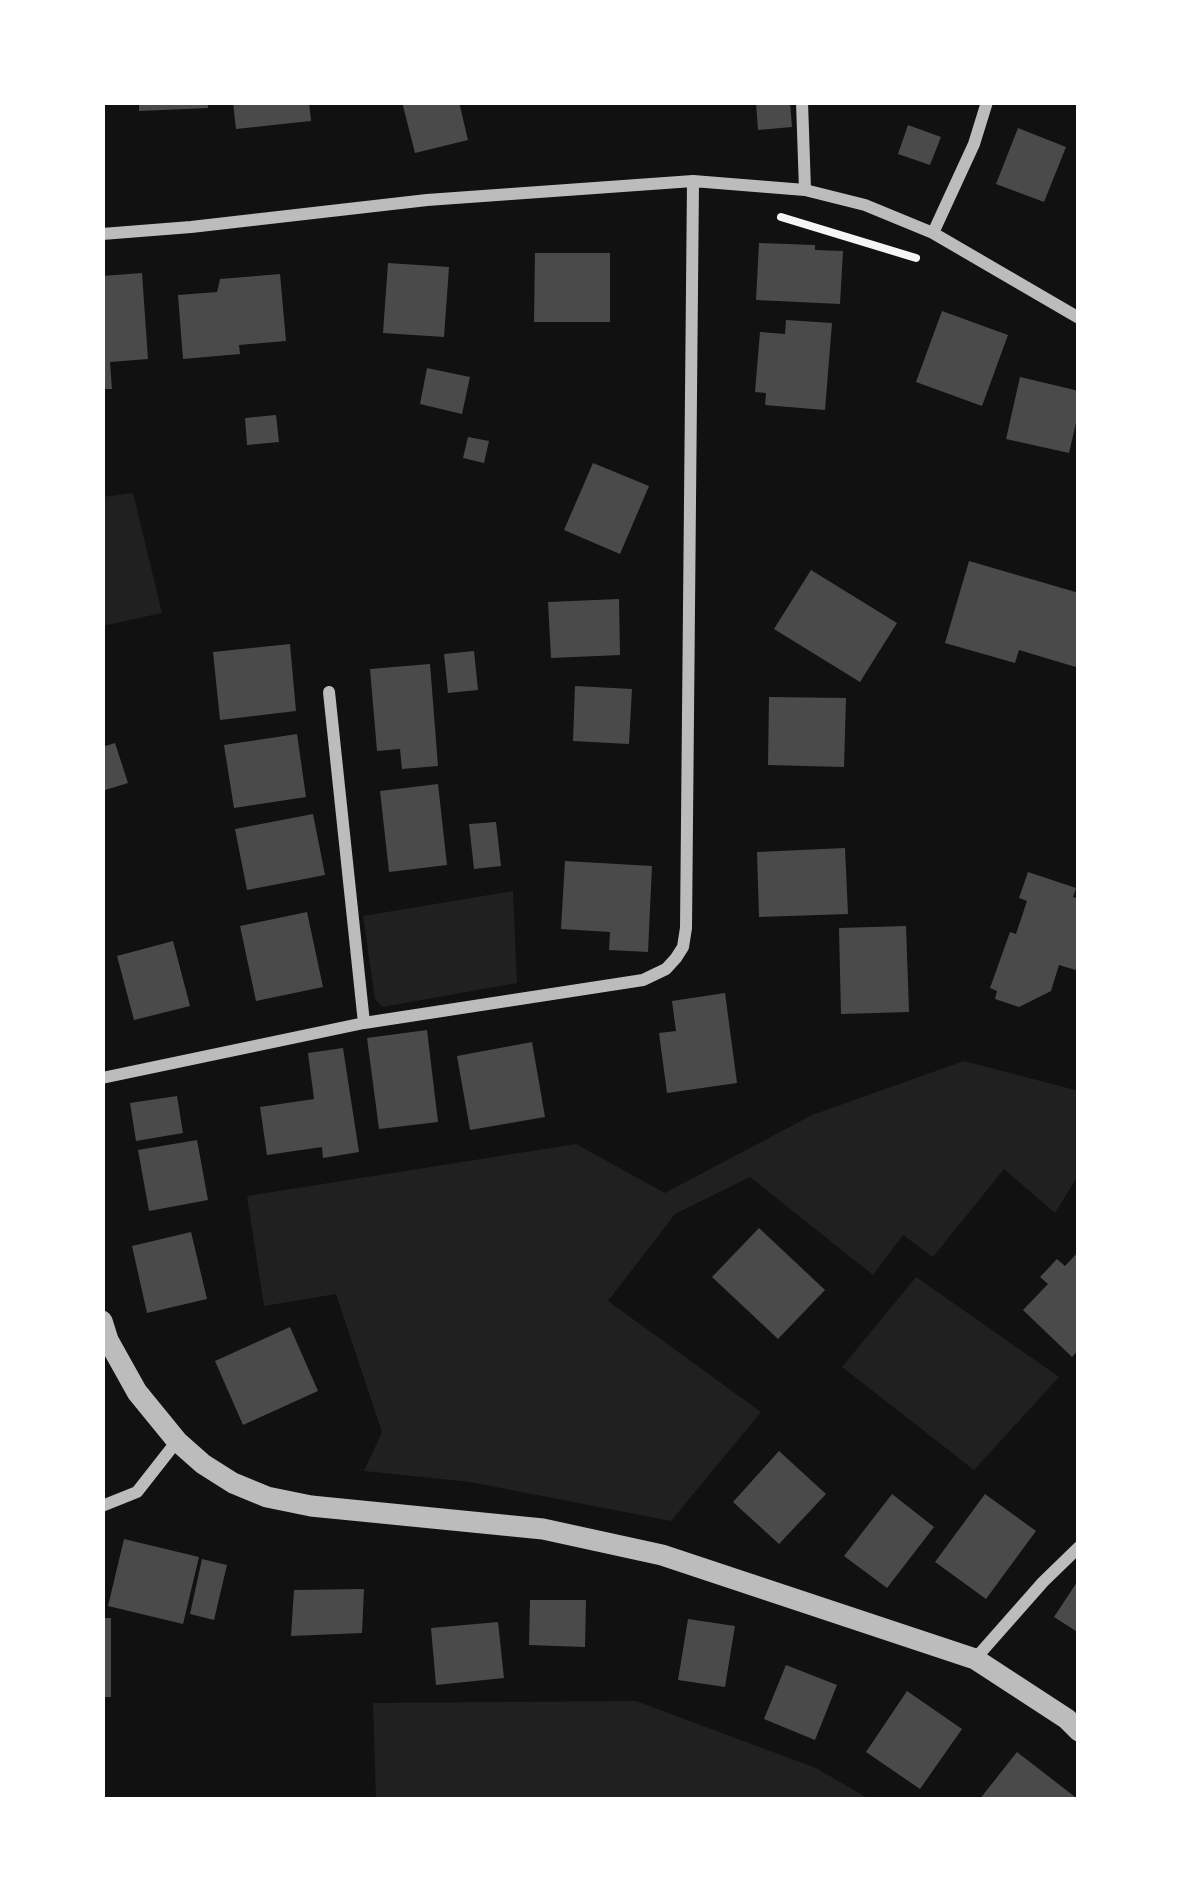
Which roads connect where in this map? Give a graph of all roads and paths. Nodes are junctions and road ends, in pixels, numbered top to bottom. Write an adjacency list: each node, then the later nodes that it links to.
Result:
1 (802, 102): 4 (street)
2 (987, 102): 7 (street)
3 (693, 181): 4 (street); 6 (street); 11 (street)
4 (805, 190): 7 (street)
5 (773, 216): 8 (path)
6 (102, 233)
7 (933, 233): 9 (street)
8 (917, 258)
9 (1079, 318)
10 (329, 692): 11 (street)
11 (364, 1023): 12 (street)
12 (102, 1078)
13 (102, 1321): 14 (street)
14 (177, 1441): 15 (street); 17 (street)
15 (102, 1506)
16 (1079, 1547): 17 (street)
17 (975, 1659): 18 (street)
18 (1079, 1730)

